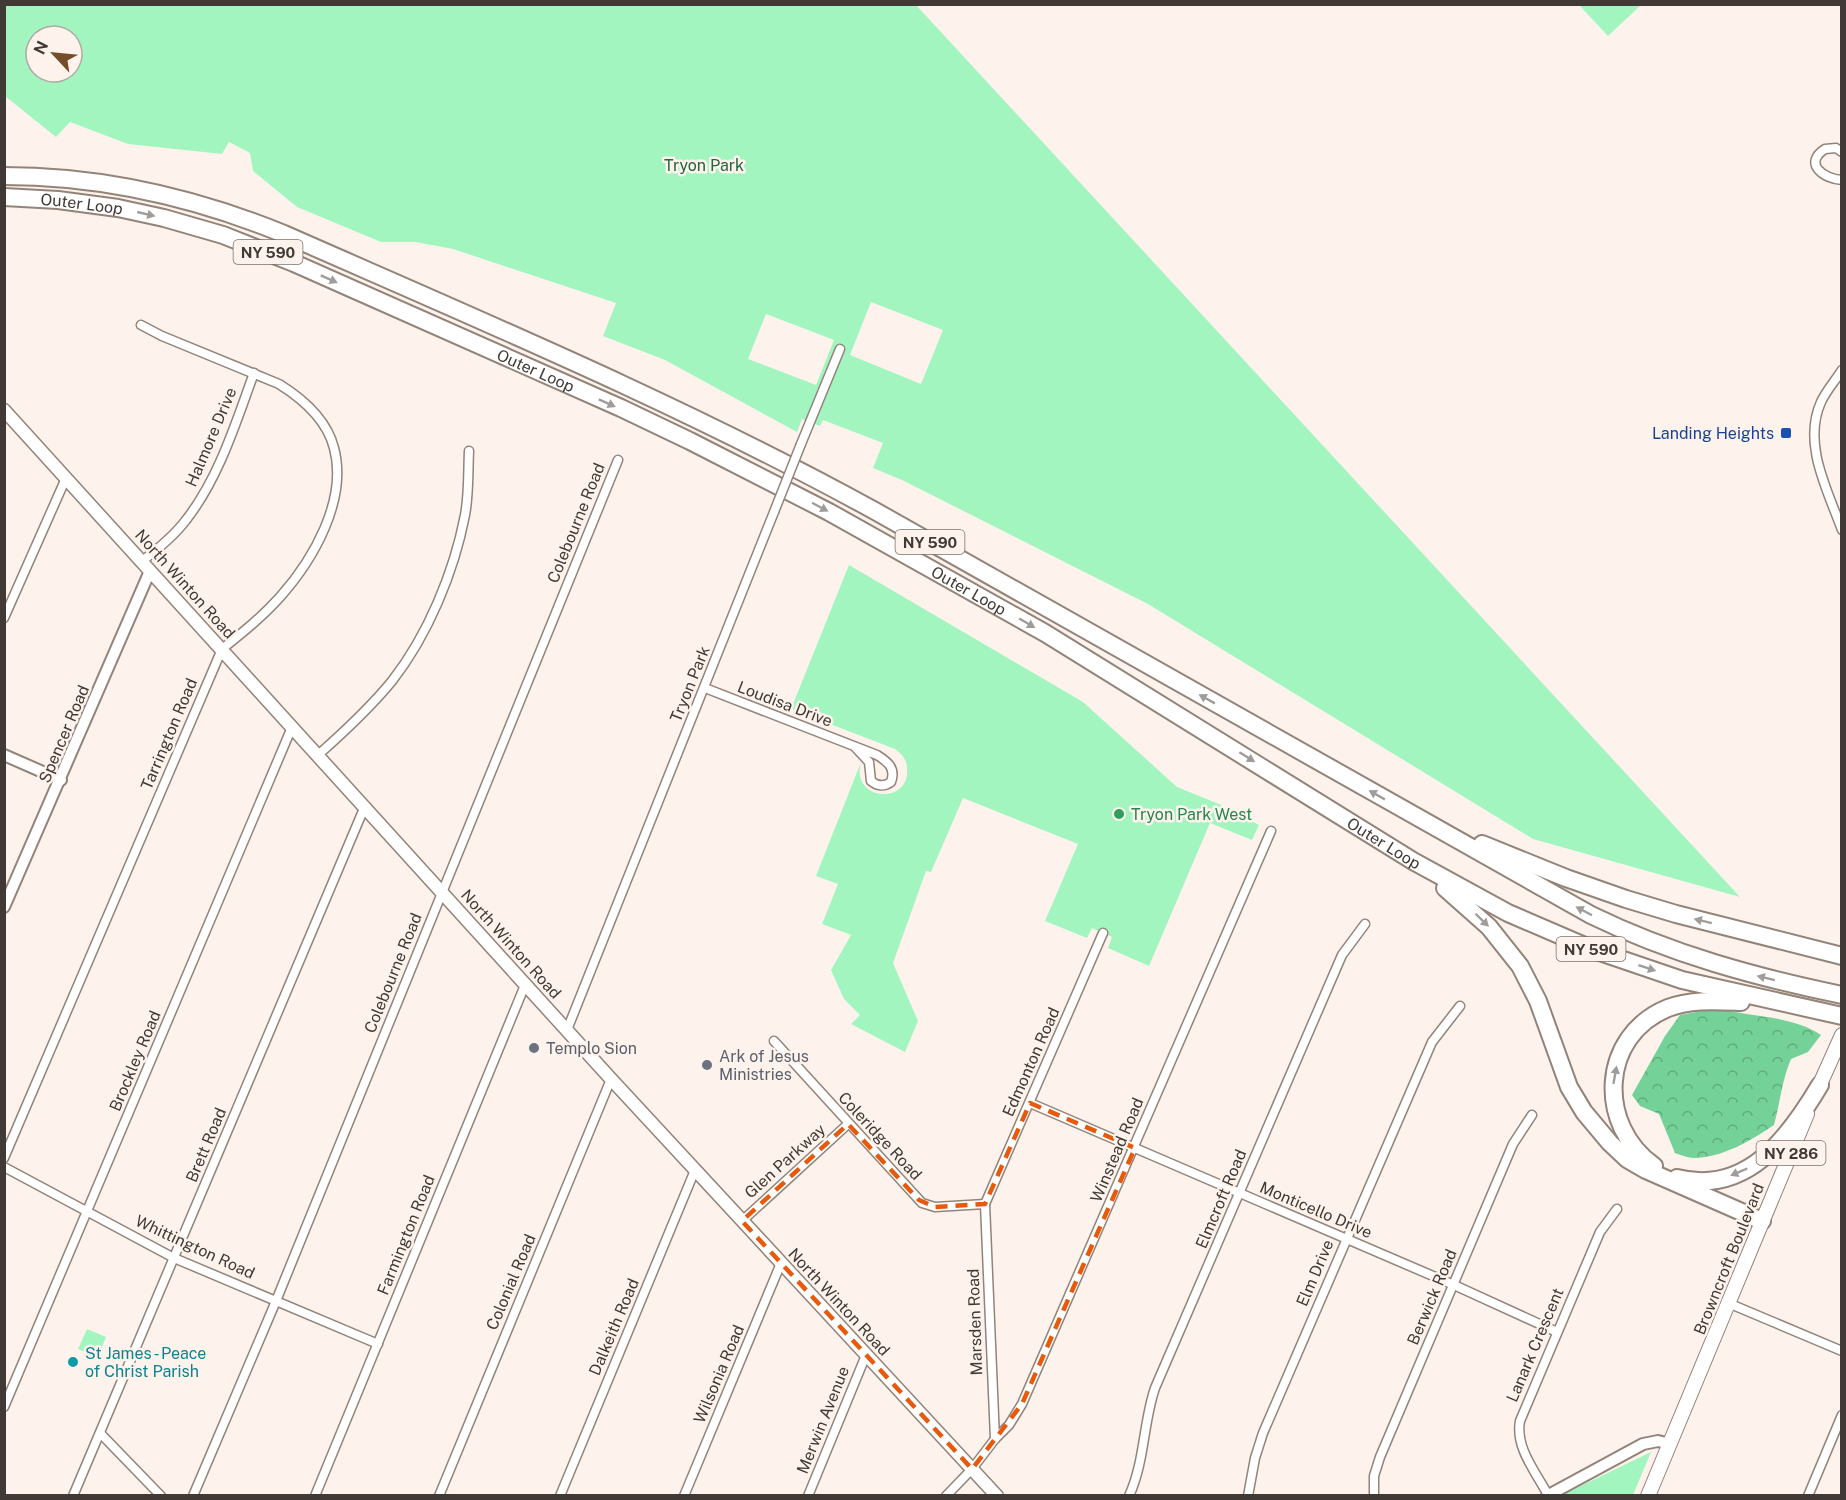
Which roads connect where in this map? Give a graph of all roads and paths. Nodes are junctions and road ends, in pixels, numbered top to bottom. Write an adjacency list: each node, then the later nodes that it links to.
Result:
1 (1842, 152): 3 (street)
2 (4, 176): 24 (highway, Outer Loop / NY 590, one-way to 2)
3 (1842, 180)
4 (4, 197): 26 (highway, Outer Loop / NY 590, one-way to 26)
5 (141, 325): 8 (street, Tarrington Road)
6 (840, 349): 17 (street, Tryon Park, bridge)
7 (1842, 370): 13 (street)
8 (254, 373): 14 (street, Halmore Drive); 16 (street, Tarrington Road)
9 (4, 410): 12 (main road, North Winton Road)
10 (469, 451): 21 (street)
11 (618, 460): 27 (street, Colebourne Road)
12 (66, 478): 14 (main road, North Winton Road); 15 (street)
13 (1842, 530)
14 (146, 566): 16 (main road, North Winton Road); 22 (street, Spencer Road)
15 (4, 618)
16 (222, 649): 18 (main road, North Winton Road); 47 (street, Tarrington Road)
17 (705, 688): 19 (street, Loudisa Drive); 37 (street, Tryon Park)
18 (292, 727): 21 (main road, North Winton Road); 55 (street, Brockley Road)
19 (855, 747): 19 (street, Loudisa Drive)
20 (4, 755): 22 (street)
21 (318, 755): 23 (main road, North Winton Road)
22 (61, 780): 28 (street, Spencer Road)
23 (365, 806): 27 (main road, North Winton Road); 59 (street, Brett Road)
24 (1402, 809): 31 (highway, one-way to 24); 33 (highway, Outer Loop / NY 590, one-way to 24)
25 (1271, 831): 46 (street, Winstead Road)
26 (1386, 845): 35 (highway, Outer Loop / NY 590, one-way to 35); 51 (highway, one-way to 51)
27 (442, 893): 32 (main road, North Winton Road); 62 (street, Colebourne Road)
28 (4, 907)
29 (1365, 924): 52 (street, Elmcroft Road)
30 (1103, 933): 43 (street, Edmonton Road)
31 (1842, 956)
32 (525, 985): 37 (main road, North Winton Road); 65 (street, Farmington Road)
33 (1842, 995)
34 (1460, 1006): 58 (street, Elm Drive)
35 (1813, 1010): 36 (highway, Outer Loop / NY 590); 49 (highway, one-way to 35)
36 (1842, 1016)
37 (567, 1030): 41 (main road, North Winton Road)
38 (1842, 1035): 40 (main road, Browncroft Boulevard / NY 286)
39 (774, 1041): 45 (street, Coleridge Road)
40 (1838, 1053): 42 (main road, Browncroft Boulevard / NY 286)
41 (611, 1079): 50 (main road, North Winton Road); 79 (street, Colonial Road)
42 (1820, 1085): 49 (highway, one-way to 49); 57 (main road, Browncroft Boulevard / NY 286)
43 (1030, 1102): 46 (street, Monticello Drive); 53 (street, Edmonton Road)
44 (1532, 1114): 61 (street, Berwick Road)
45 (848, 1124): 53 (street, Coleridge Road); 56 (street, Glen Parkway)
46 (1135, 1148): 52 (street, Monticello Drive); 71 (street, Winstead Road)
47 (4, 1158)
48 (4, 1167): 55 (street, Whittington Road)
49 (1658, 1168): 51 (highway)
50 (695, 1170): 56 (main road, North Winton Road); 80 (street, Dalkeith Road)
51 (1695, 1192): 57 (highway)
52 (1239, 1193): 58 (street, Monticello Drive); 85 (street, Elmcroft Road)
53 (985, 1204): 71 (street, Marsden Road)
54 (1617, 1209): 64 (street, Lanark Crescent)
55 (88, 1212): 59 (street, Whittington Road); 68 (street, Brockley Road)
56 (742, 1221): 60 (main road, North Winton Road)
57 (1762, 1221): 63 (main road, Browncroft Boulevard)
58 (1346, 1239): 61 (street, Monticello Drive); 86 (street, Elm Drive)
59 (174, 1258): 62 (street, Whittington Road); 70 (street, Brett Road)
60 (781, 1263): 67 (main road, North Winton Road); 81 (street, Wilsonia Road)
61 (1454, 1285): 64 (street, Monticello Drive); 87 (street, Berwick Road)
62 (276, 1301): 65 (street, Whittington Road); 77 (street, Colebourne Road)
63 (1728, 1303): 66 (street); 72 (main road, Browncroft Boulevard)
64 (1557, 1332): 74 (street, Lanark Crescent)
65 (378, 1344): 78 (street, Farmington Road)
66 (1842, 1351)
67 (866, 1355): 73 (main road, North Winton Road); 82 (street, Merwin Avenue)
68 (4, 1407)
69 (1842, 1415): 89 (street)
70 (100, 1433): 75 (street, Brett Road); 76 (street)
71 (995, 1439): 73 (street, Winstead Road)
72 (1670, 1444): 74 (street); 88 (main road, Browncroft Boulevard)
73 (972, 1469): 83 (street, Winstead Road); 84 (main road, North Winton Road)
74 (1547, 1495)
75 (73, 1496)
76 (161, 1496)
77 (192, 1496)
78 (315, 1496)
79 (439, 1496)
80 (560, 1496)
81 (684, 1496)
82 (808, 1496)
83 (946, 1496)
84 (998, 1496)
85 (1129, 1496)
86 (1248, 1496)
87 (1374, 1496)
88 (1648, 1496)
89 (1808, 1496)

